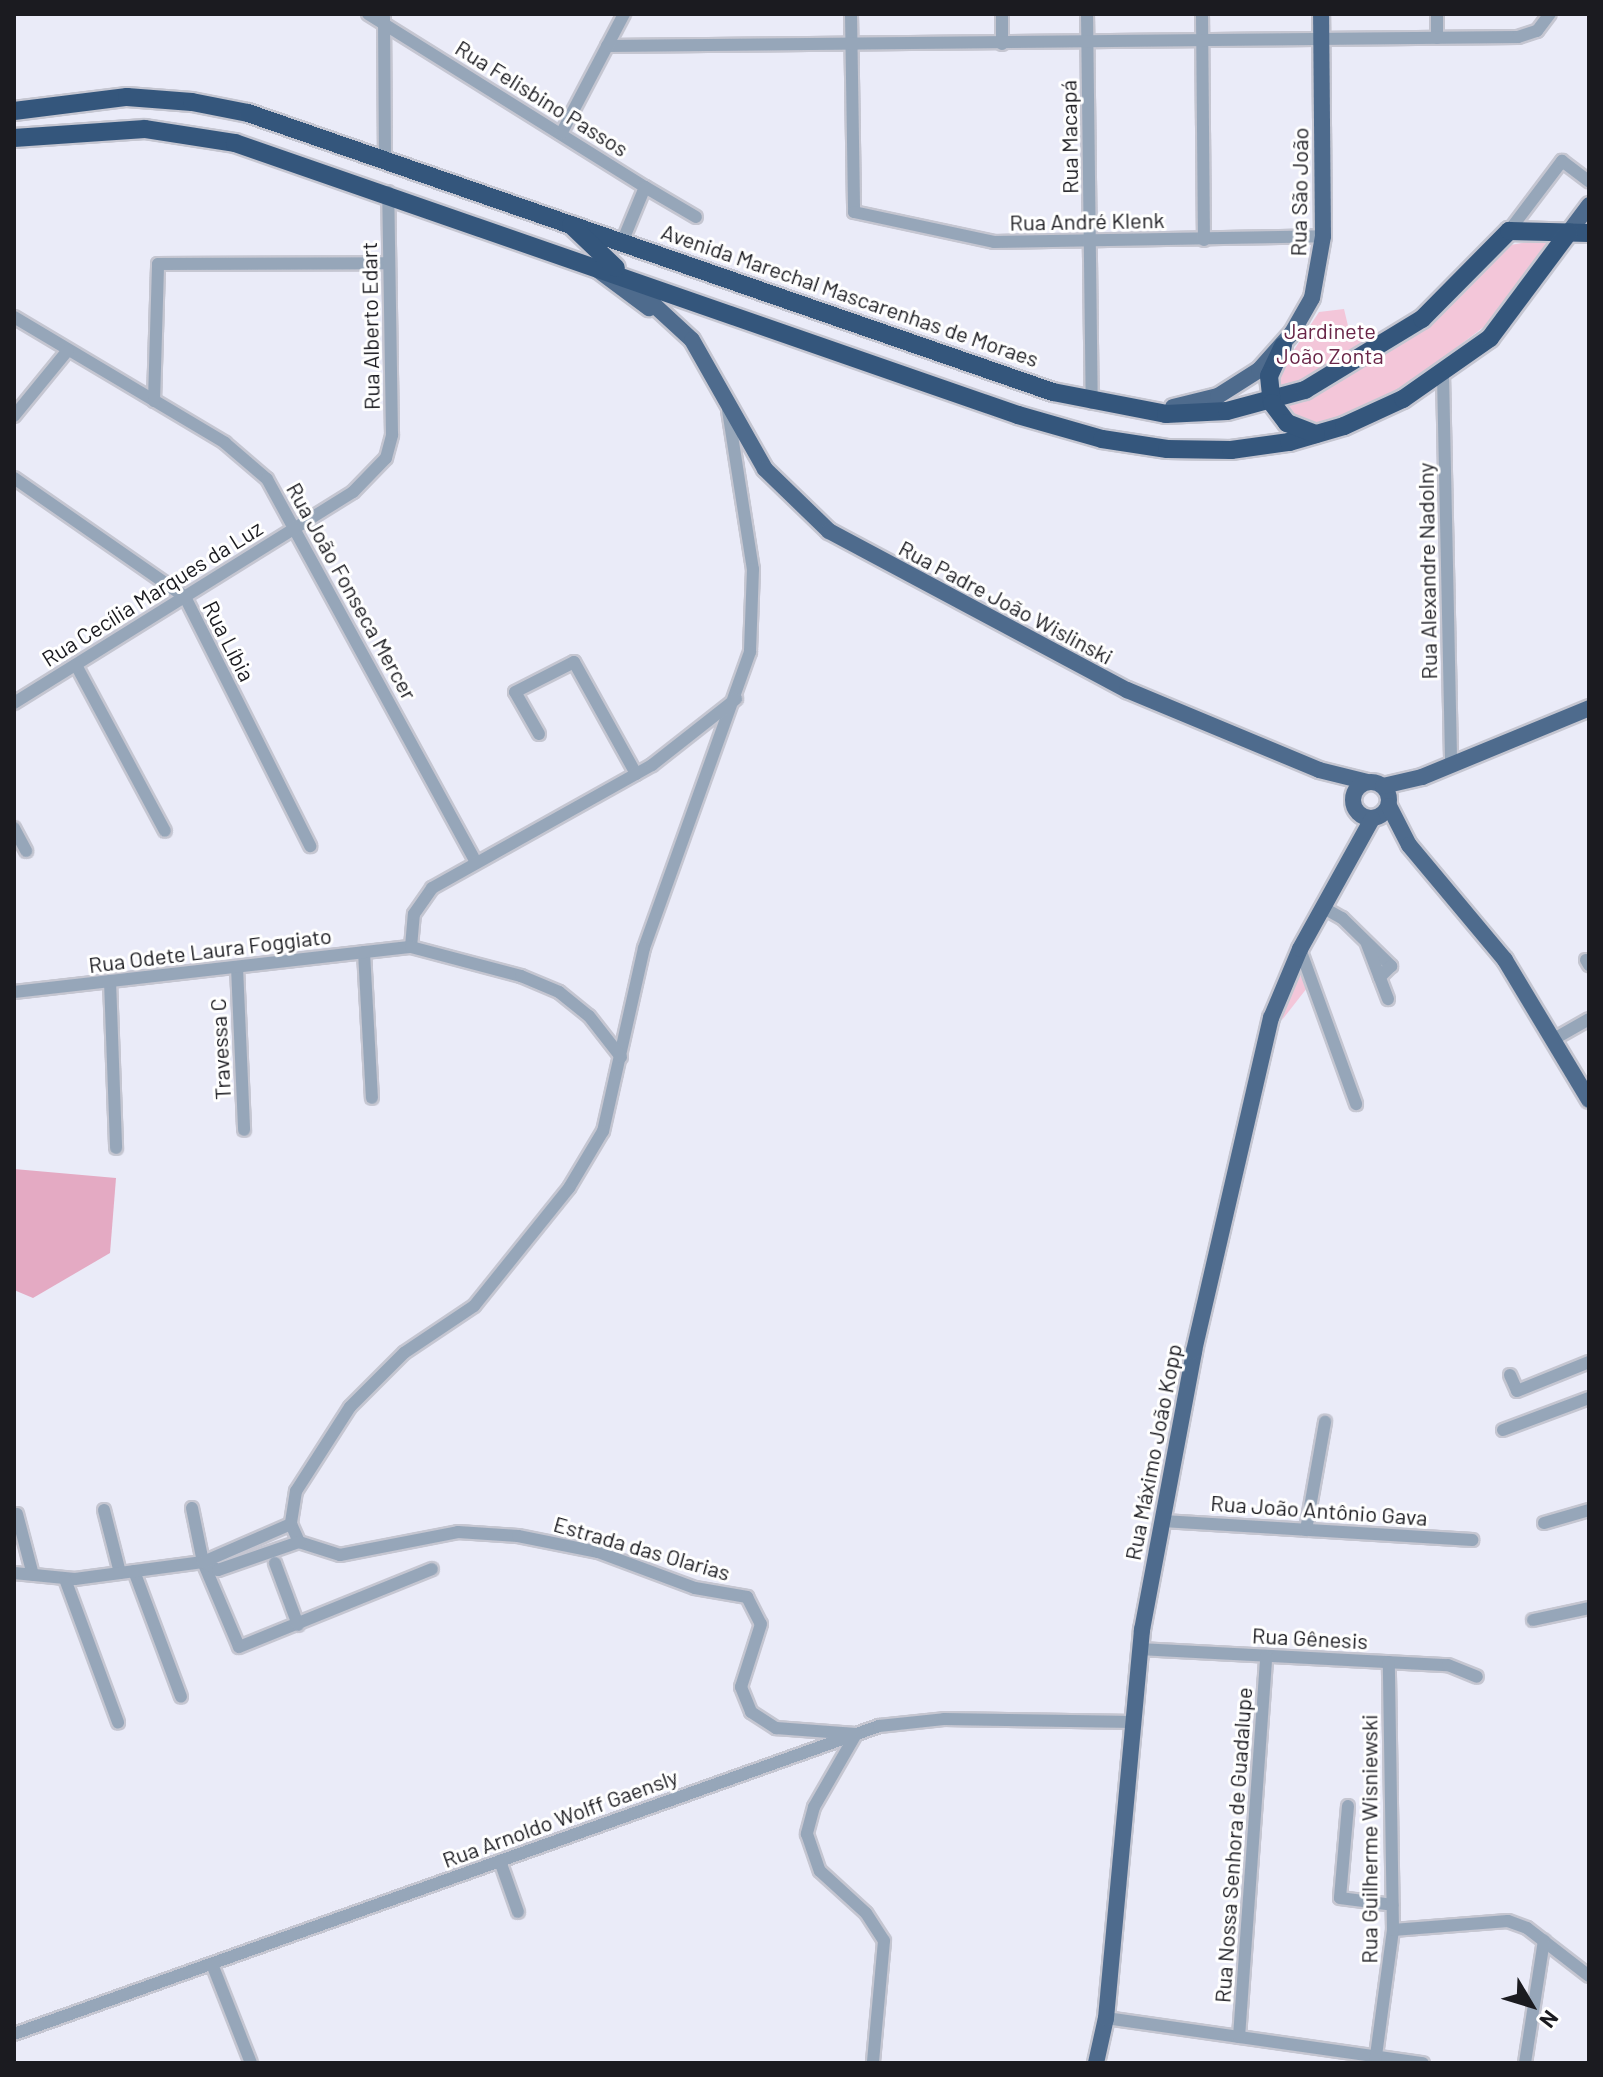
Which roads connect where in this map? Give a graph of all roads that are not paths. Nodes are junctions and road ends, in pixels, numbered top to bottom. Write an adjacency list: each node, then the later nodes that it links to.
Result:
1 (368, 14): 9 (street, Rua Felisbino Passos)
2 (624, 14): 16 (street)
3 (851, 14): 17 (street)
4 (1002, 14): 15 (street)
5 (1087, 14): 14 (street, Rua Macapá)
6 (1202, 14): 13 (street)
7 (1321, 14): 12 (main road, Rua São João)
8 (1437, 14): 11 (street)
9 (384, 19): 19 (street, Rua Felisbino Passos); 22 (street)
10 (1547, 19): 11 (street)
11 (1437, 38): 12 (street)
12 (1321, 39): 13 (street); 32 (main road, Rua São João)
13 (1203, 41): 14 (street); 35 (street)
14 (1087, 43): 15 (street); 36 (street, Rua Macapá)
15 (1002, 44): 17 (street)
16 (607, 46): 17 (street); 19 (street)
17 (852, 46): 36 (street, Rua André Klenk)
18 (14, 111): 20 (highway, Avenida Marechal Mascarenhas de Moraes)
19 (561, 134): 25 (street, Rua Felisbino Passos)
20 (316, 135): 22 (highway, Avenida Marechal Mascarenhas de Moraes); 23 (highway)
21 (14, 138): 23 (highway)
22 (385, 158): 26 (highway); 29 (highway, Avenida Marechal Mascarenhas de Moraes)
23 (297, 161): 26 (highway)
24 (1589, 181): 30 (street, Avenida Marechal Mascarenhas de Moraes)
25 (645, 187): 28 (street, Rua Felisbino Passos); 34 (street)
26 (396, 195): 37 (highway); 38 (street, Rua Alberto Edart)
27 (1589, 205): 31 (main road)
28 (696, 217)
29 (567, 221): 34 (highway, Avenida Marechal Mascarenhas de Moraes); 40 (highway)
30 (1509, 231): 31 (highway); 51 (highway, Avenida Marechal Mascarenhas de Moraes)
31 (1569, 232): 33 (highway); 39 (highway)
32 (1323, 236): 35 (street, Rua André Klenk); 45 (main road, Rua São João)
33 (1589, 236): 39 (highway)
34 (623, 240): 41 (highway, Avenida Marechal Mascarenhas de Moraes)
35 (1204, 240): 36 (street, Rua André Klenk)
36 (1090, 243): 50 (street, Rua Macapá)
37 (589, 262): 40 (highway); 43 (main road)
38 (389, 263): 48 (street); 55 (street, Rua Alberto Edart)
39 (1548, 263): 47 (highway)
40 (621, 273): 42 (highway); 43 (main road)
41 (760, 288): 42 (highway); 50 (highway, Avenida Marechal Mascarenhas de Moraes)
42 (730, 312): 54 (highway)
43 (662, 314): 49 (main road, Rua Padre João Wislinski)
44 (14, 317): 46 (street, Rua João Fonseca Mercer)
45 (1283, 346): 51 (highway); 52 (main road, Rua São João)
46 (68, 350): 48 (street, Rua João Fonseca Mercer); 53 (street)
47 (1443, 375): 54 (highway); 64 (street, Rua Alexandre Nadolny)
48 (154, 401): 57 (street, Rua João Fonseca Mercer)
49 (726, 401): 60 (street); 65 (main road, Rua Padre João Wislinski)
50 (1092, 403): 52 (highway, Avenida Marechal Mascarenhas de Moraes)
51 (1272, 403): 52 (highway, Avenida Marechal Mascarenhas de Moraes); 54 (highway)
52 (1143, 412)
53 (14, 416)
54 (1317, 435)
55 (386, 458): 57 (street, Rua Cecília Marques da Luz)
56 (14, 478): 58 (street, Rua Líbia)
57 (296, 528): 58 (street, Rua Cecília Marques da Luz); 74 (street, Rua João Fonseca Mercer)
58 (185, 597): 59 (street, Rua Cecília Marques da Luz); 72 (street, Rua Líbia)
59 (76, 665): 61 (street, Rua Cecília Marques da Luz); 70 (street)
60 (738, 697): 66 (street); 85 (street)
61 (14, 703)
62 (1589, 708): 64 (main road, Rua Padre João Wislinski)
63 (539, 734): 66 (street)
64 (1451, 765): 67 (main road, Rua Padre João Wislinski)
65 (1319, 770): 67 (main road, Rua Padre João Wislinski); 68 (main road, Rua Padre João Wislinski)
66 (636, 774): 74 (street)
67 (1382, 793): 68 (main road); 68 (main road, Rua Máximo João Kopp); 71 (main road)
68 (1361, 811): 71 (main road, Rua Padre João Wislinski); 75 (main road, Rua Máximo João Kopp)
69 (14, 828): 73 (street)
70 (165, 831)
71 (1409, 845): 84 (main road)
72 (310, 846)
73 (26, 851)
74 (475, 861): 76 (street)
75 (1322, 907): 77 (main road, Rua Máximo João Kopp); 82 (street)
76 (411, 947): 78 (street, Rua Odete Laura Foggiato); 85 (street)
77 (1300, 949): 88 (street); 100 (main road, Rua Máximo João Kopp)
78 (364, 952): 79 (street, Rua Odete Laura Foggiato); 86 (street)
79 (237, 967): 80 (street, Rua Odete Laura Foggiato); 89 (street, Travessa C)
80 (110, 981): 81 (street, Rua Odete Laura Foggiato); 90 (street)
81 (14, 992)
82 (1388, 999)
83 (1589, 1019): 84 (street)
84 (1554, 1039): 87 (main road)
85 (621, 1057): 102 (street)
86 (372, 1098)
87 (1589, 1098)
88 (1356, 1104)
89 (244, 1130)
90 (116, 1148)
91 (1589, 1362): 92 (street)
92 (1510, 1375)
93 (1589, 1398): 95 (street)
94 (1325, 1422): 103 (street)
95 (1503, 1430)
96 (192, 1508): 108 (street)
97 (104, 1510): 113 (street)
98 (1589, 1510): 101 (street)
99 (17, 1514): 114 (street)
100 (1163, 1521): 103 (street, Rua João Antônio Gava); 119 (main road, Rua Máximo João Kopp)
101 (1544, 1523)
102 (291, 1524): 104 (street); 106 (street)
103 (1306, 1530): 105 (street, Rua João Antônio Gava)
104 (252, 1540): 107 (street); 108 (street)
105 (1472, 1540)
106 (299, 1542): 107 (street); 126 (street, Estrada das Olarias)
107 (257, 1557): 108 (street)
108 (203, 1562): 111 (street); 118 (street)
109 (275, 1563): 118 (street)
110 (432, 1569): 118 (street)
111 (134, 1571): 113 (street); 123 (street)
112 (14, 1573): 114 (street)
113 (120, 1573): 115 (street)
114 (33, 1575): 115 (street)
115 (65, 1579): 124 (street)
116 (1589, 1608): 117 (street)
117 (1533, 1620)
118 (298, 1625)
119 (1139, 1649): 120 (street, Rua Gênesis); 125 (main road, Rua Máximo João Kopp)
120 (1266, 1656): 121 (street, Rua Gênesis); 137 (street, Rua Nossa Senhora de Guadalupe)
121 (1389, 1662): 122 (street, Rua Gênesis); 129 (street, Rua Guilherme Wisniewski)
122 (1477, 1677)
123 (181, 1697)
124 (118, 1722)
125 (1134, 1722): 126 (street, Rua Arnoldo Wolff Gaensly); 135 (main road, Rua Máximo João Kopp)
126 (856, 1734): 128 (street, Rua Arnoldo Wolff Gaensly); 140 (street)
127 (1348, 1806): 129 (street)
128 (500, 1861): 130 (street); 133 (street, Rua Arnoldo Wolff Gaensly)
129 (1393, 1905): 131 (street, Rua Guilherme Wisniewski)
130 (518, 1912)
131 (1393, 1930): 132 (street); 138 (street, Rua Guilherme Wisniewski)
132 (1544, 1940): 134 (street); 143 (street)
133 (212, 1964): 136 (street, Rua Arnoldo Wolff Gaensly); 139 (street)
134 (1589, 1976)
135 (1106, 2018): 137 (street); 141 (main road, Rua Máximo João Kopp)
136 (14, 2034)
137 (1239, 2037): 138 (street)
138 (1376, 2060): 142 (street)
139 (251, 2063)
140 (873, 2063)
141 (1096, 2063)
142 (1423, 2063)
143 (1525, 2063)

